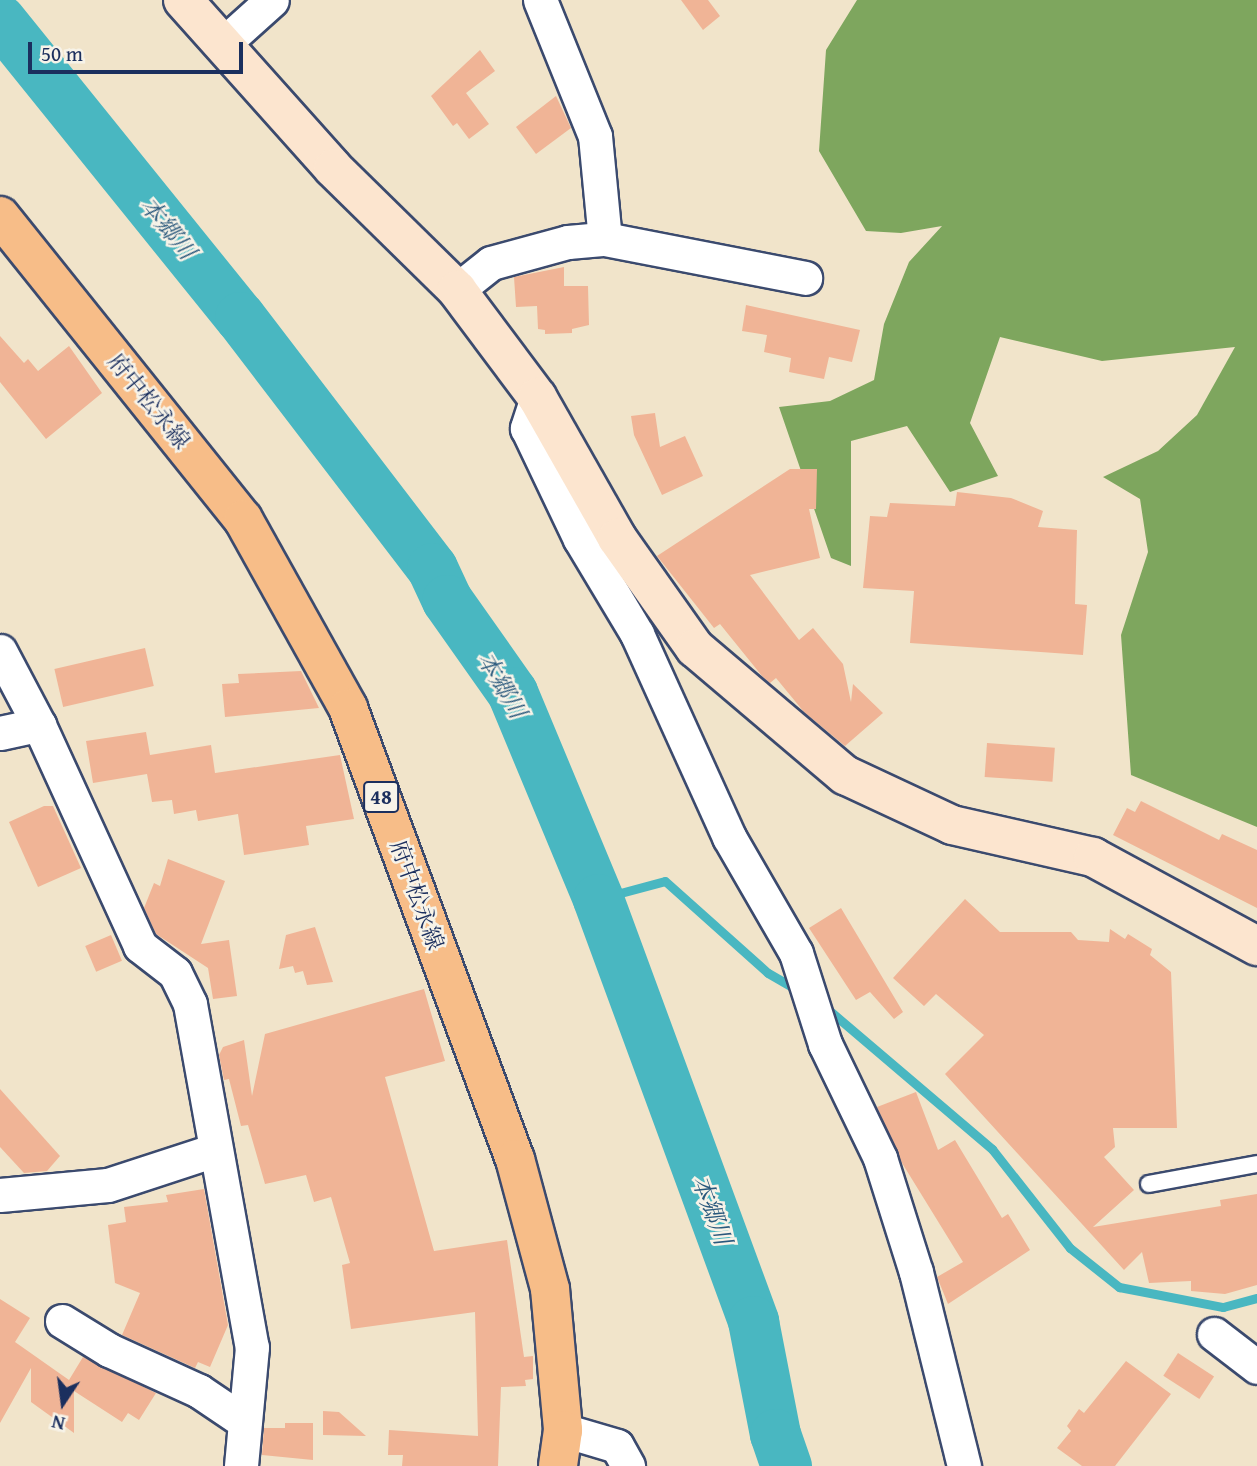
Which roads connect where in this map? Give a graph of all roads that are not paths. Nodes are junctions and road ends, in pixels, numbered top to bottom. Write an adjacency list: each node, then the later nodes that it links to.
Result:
1 (183, 0): 4 (street)
2 (272, 0): 4 (street)
3 (540, 0): 6 (street)
4 (222, 44): 8 (street)
5 (0, 216): 22 (main road, 府中松永線 / 48)
6 (605, 239): 7 (street); 8 (street)
7 (805, 278)
8 (457, 290): 9 (street)
9 (537, 397): 13 (street); 25 (street)
10 (0, 651): 11 (street)
11 (39, 725): 12 (street); 14 (street)
12 (0, 733)
13 (1257, 946)
14 (215, 1150): 17 (street); 21 (street)
15 (1257, 1164): 16 (lane)
16 (1149, 1184)
17 (0, 1195)
18 (62, 1321): 21 (street)
19 (1214, 1334): 20 (street)
20 (1257, 1367)
21 (245, 1422): 23 (street)
22 (561, 1448): 24 (street)
23 (241, 1466)
24 (628, 1466)
25 (964, 1466)

